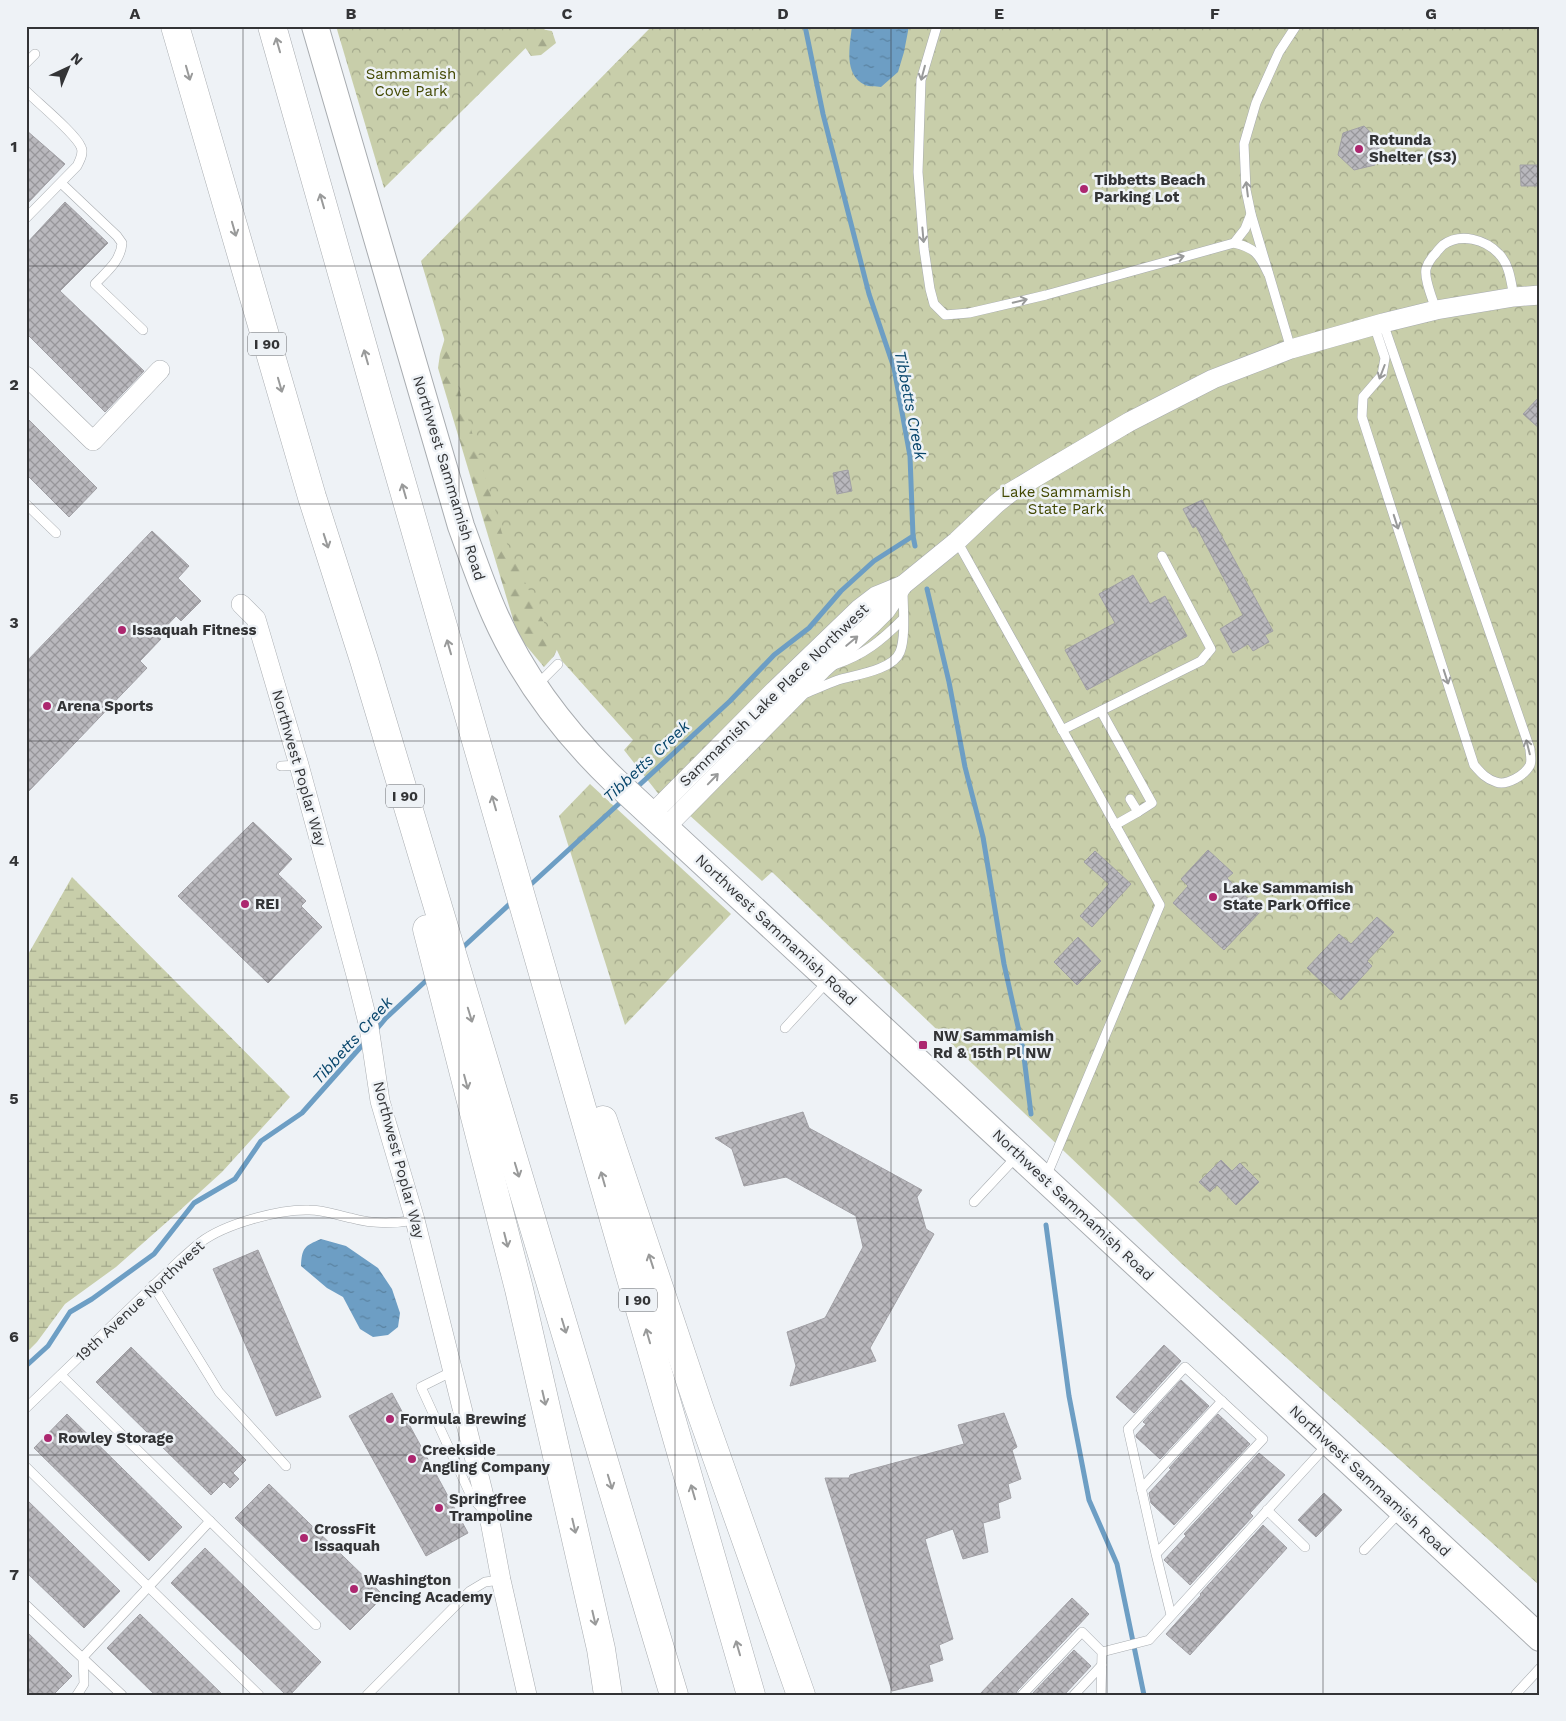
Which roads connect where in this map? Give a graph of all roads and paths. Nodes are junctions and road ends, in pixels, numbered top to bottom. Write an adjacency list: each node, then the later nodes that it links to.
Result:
1 (174, 26): 40 (highway, I 90, one-way to 40)
2 (272, 26): 39 (highway, I 90, one-way to 2)
3 (315, 26): 31 (street, Northwest Sammamish Road)
4 (937, 26): 12 (lane, one-way to 12)
5 (1296, 26): 10 (lane, one-way to 5)
6 (34, 54): 7 (lane)
7 (26, 63)
8 (26, 91): 9 (lane)
9 (61, 182): 11 (lane); 18 (lane)
10 (1252, 214): 12 (lane); 13 (lane)
11 (26, 218)
12 (1234, 243): 13 (lane)
13 (1268, 273): 19 (lane)
14 (1540, 295): 15 (street, Sammamish Lake Place Northwest)
15 (1514, 297): 16 (street, Sammamish Lake Place Northwest); 16 (lane)
16 (1436, 310): 17 (street, Sammamish Lake Place Northwest)
17 (1379, 324): 17 (lane, one-way to 17); 19 (street, Sammamish Lake Place Northwest)
18 (143, 330)
19 (1290, 349): 24 (street, Sammamish Lake Place Northwest)
20 (160, 370): 21 (street)
21 (26, 376)
22 (26, 504): 23 (lane)
23 (56, 533)
24 (957, 541): 26 (street, Sammamish Lake Place Northwest); 34 (lane)
25 (1162, 556): 33 (lane)
26 (903, 585): 28 (lane); 30 (street, Sammamish Lake Place Northwest, one-way to 26); 37 (street, Sammamish Lake Place Northwest)
27 (241, 604): 46 (street, Northwest Poplar Way)
28 (903, 618): 30 (lane); 32 (lane)
29 (558, 664): 31 (lane)
30 (822, 669): 32 (street, Sammamish Lake Place Northwest)
31 (535, 687): 37 (street, Northwest Sammamish Road)
32 (791, 699): 37 (street, Sammamish Lake Place Northwest, one-way to 32)
33 (1101, 711): 34 (lane); 36 (lane)
34 (1062, 730): 38 (lane)
35 (1130, 799): 36 (lane)
36 (1138, 812): 38 (lane)
37 (651, 815): 41 (street, Northwest Sammamish Road)
38 (1115, 825): 44 (lane)
39 (524, 905): 51 (highway, one-way to 39); 82 (highway, I 90, one-way to 39)
40 (449, 976): 80 (highway, one-way to 80); 81 (highway, one-way to 81)
41 (829, 980): 42 (lane); 43 (street, Northwest Sammamish Road)
42 (785, 1028)
43 (1018, 1155): 44 (street, Northwest Sammamish Road); 45 (lane)
44 (1045, 1179): 53 (street, Northwest Sammamish Road)
45 (974, 1202)
46 (415, 1220): 47 (lane, 19th Avenue Northwest); 48 (street, Northwest Poplar Way)
47 (154, 1286): 49 (lane, 19th Avenue Northwest); 54 (lane)
48 (453, 1371): 59 (street, Northwest Poplar Way); 59 (lane)
49 (61, 1375): 52 (lane, 19th Avenue Northwest); 60 (lane)
50 (1222, 1401): 56 (lane); 56 (lane); 63 (lane)
51 (699, 1407): 83 (highway); 84 (highway)
52 (26, 1408)
53 (1329, 1442): 57 (lane); 58 (street, Northwest Sammamish Road)
54 (286, 1466)
55 (26, 1467): 65 (lane)
56 (1141, 1489): 63 (lane)
57 (1267, 1510): 61 (lane); 67 (lane)
58 (1402, 1510): 62 (lane); 69 (street, Northwest Sammamish Road)
59 (489, 1516): 64 (street, Northwest Poplar Way)
60 (210, 1521): 65 (lane); 68 (lane)
61 (1305, 1547)
62 (1364, 1550)
63 (1156, 1554): 67 (lane)
64 (501, 1580): 78 (lane); 79 (street, Northwest Poplar Way)
65 (148, 1586): 71 (lane); 77 (lane)
66 (26, 1605): 71 (lane)
67 (1171, 1615): 70 (lane)
68 (316, 1625)
69 (1540, 1638)
70 (1102, 1652): 72 (lane); 85 (lane)
71 (82, 1657): 75 (lane); 76 (lane)
72 (1102, 1665): 86 (lane); 87 (lane)
73 (1540, 1668): 74 (lane)
74 (1516, 1694)
75 (77, 1695)
76 (122, 1695)
77 (259, 1695)
78 (367, 1695)
79 (527, 1695)
80 (608, 1695)
81 (674, 1695)
82 (751, 1695)
83 (785, 1695)
84 (801, 1695)
85 (1022, 1695)
86 (1074, 1695)
87 (1101, 1695)

